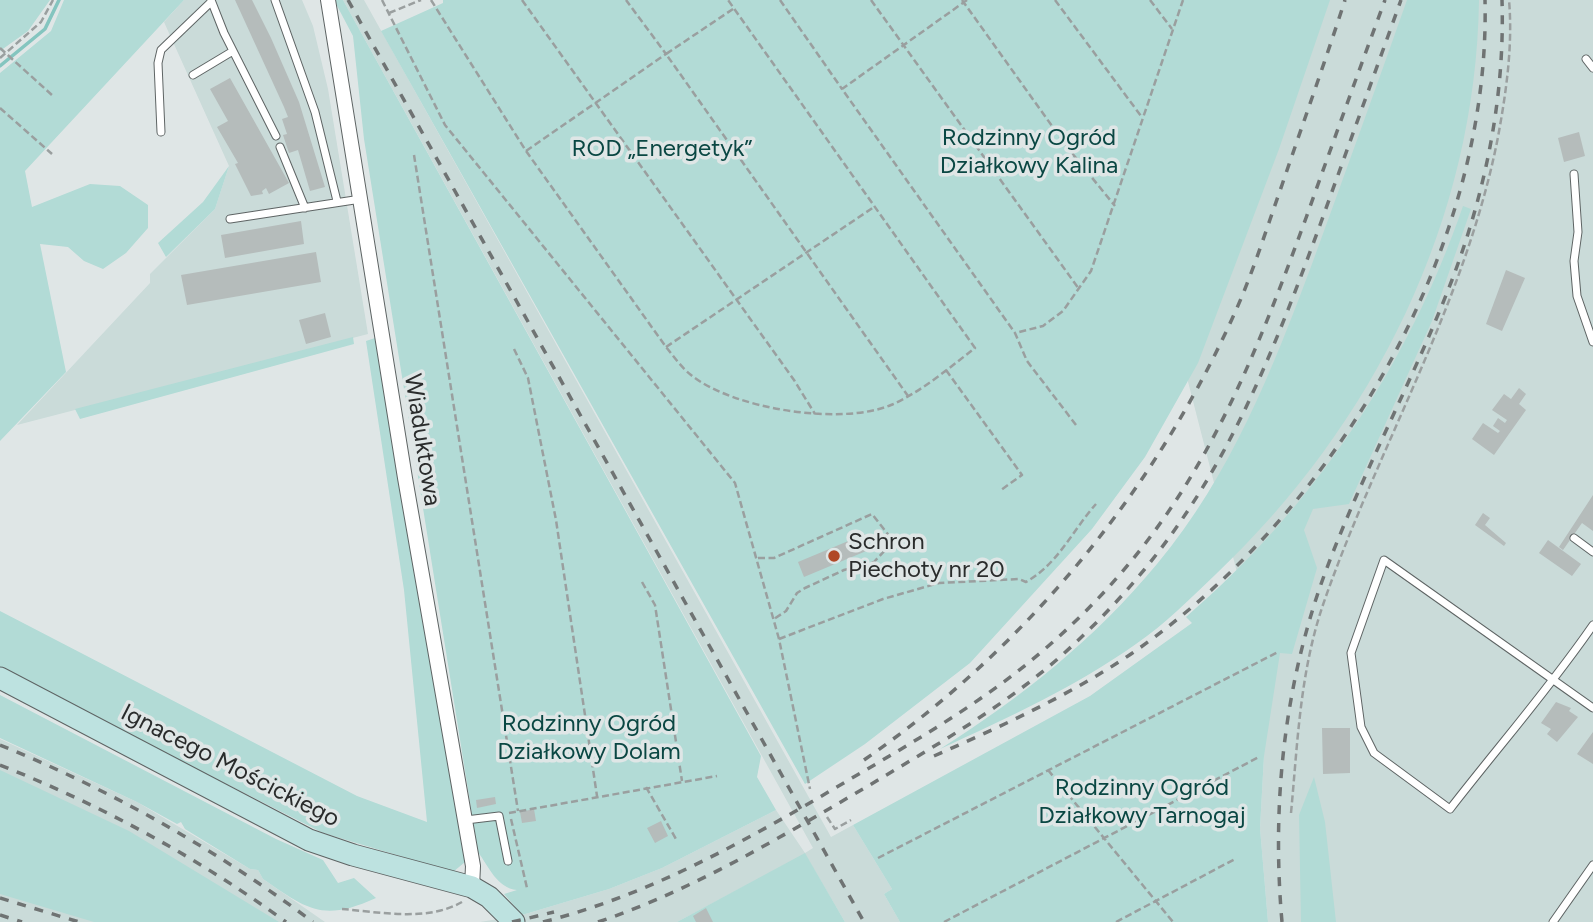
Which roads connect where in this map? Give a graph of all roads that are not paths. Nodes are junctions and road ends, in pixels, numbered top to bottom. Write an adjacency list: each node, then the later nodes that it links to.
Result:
1 (275, 0): 13 (lane)
2 (327, 0): 12 (street, Wiaduktowa)
3 (211, 1): 4 (lane); 8 (lane)
4 (233, 51): 7 (lane); 9 (lane)
5 (1586, 59): 6 (lane)
6 (1593, 68)
7 (193, 75)
8 (161, 132)
9 (276, 136)
10 (279, 147): 14 (lane)
11 (1574, 174): 16 (lane)
12 (362, 199): 13 (lane); 23 (street, Wiaduktowa)
13 (337, 201): 14 (lane)
14 (305, 208): 15 (lane)
15 (230, 219)
16 (1593, 342)
17 (1574, 538): 18 (lane)
18 (1593, 552)
19 (1593, 625): 21 (lane)
20 (0, 678): 26 (street, Ignacego Mościckiego)
21 (1554, 681): 21 (lane); 22 (lane)
22 (1593, 708)
23 (465, 821): 24 (lane); 26 (street, Wiaduktowa)
24 (508, 861)
25 (1593, 865): 28 (lane)
26 (472, 887): 27 (street, Ignacego Mościckiego)
27 (514, 922)
28 (1552, 922)

